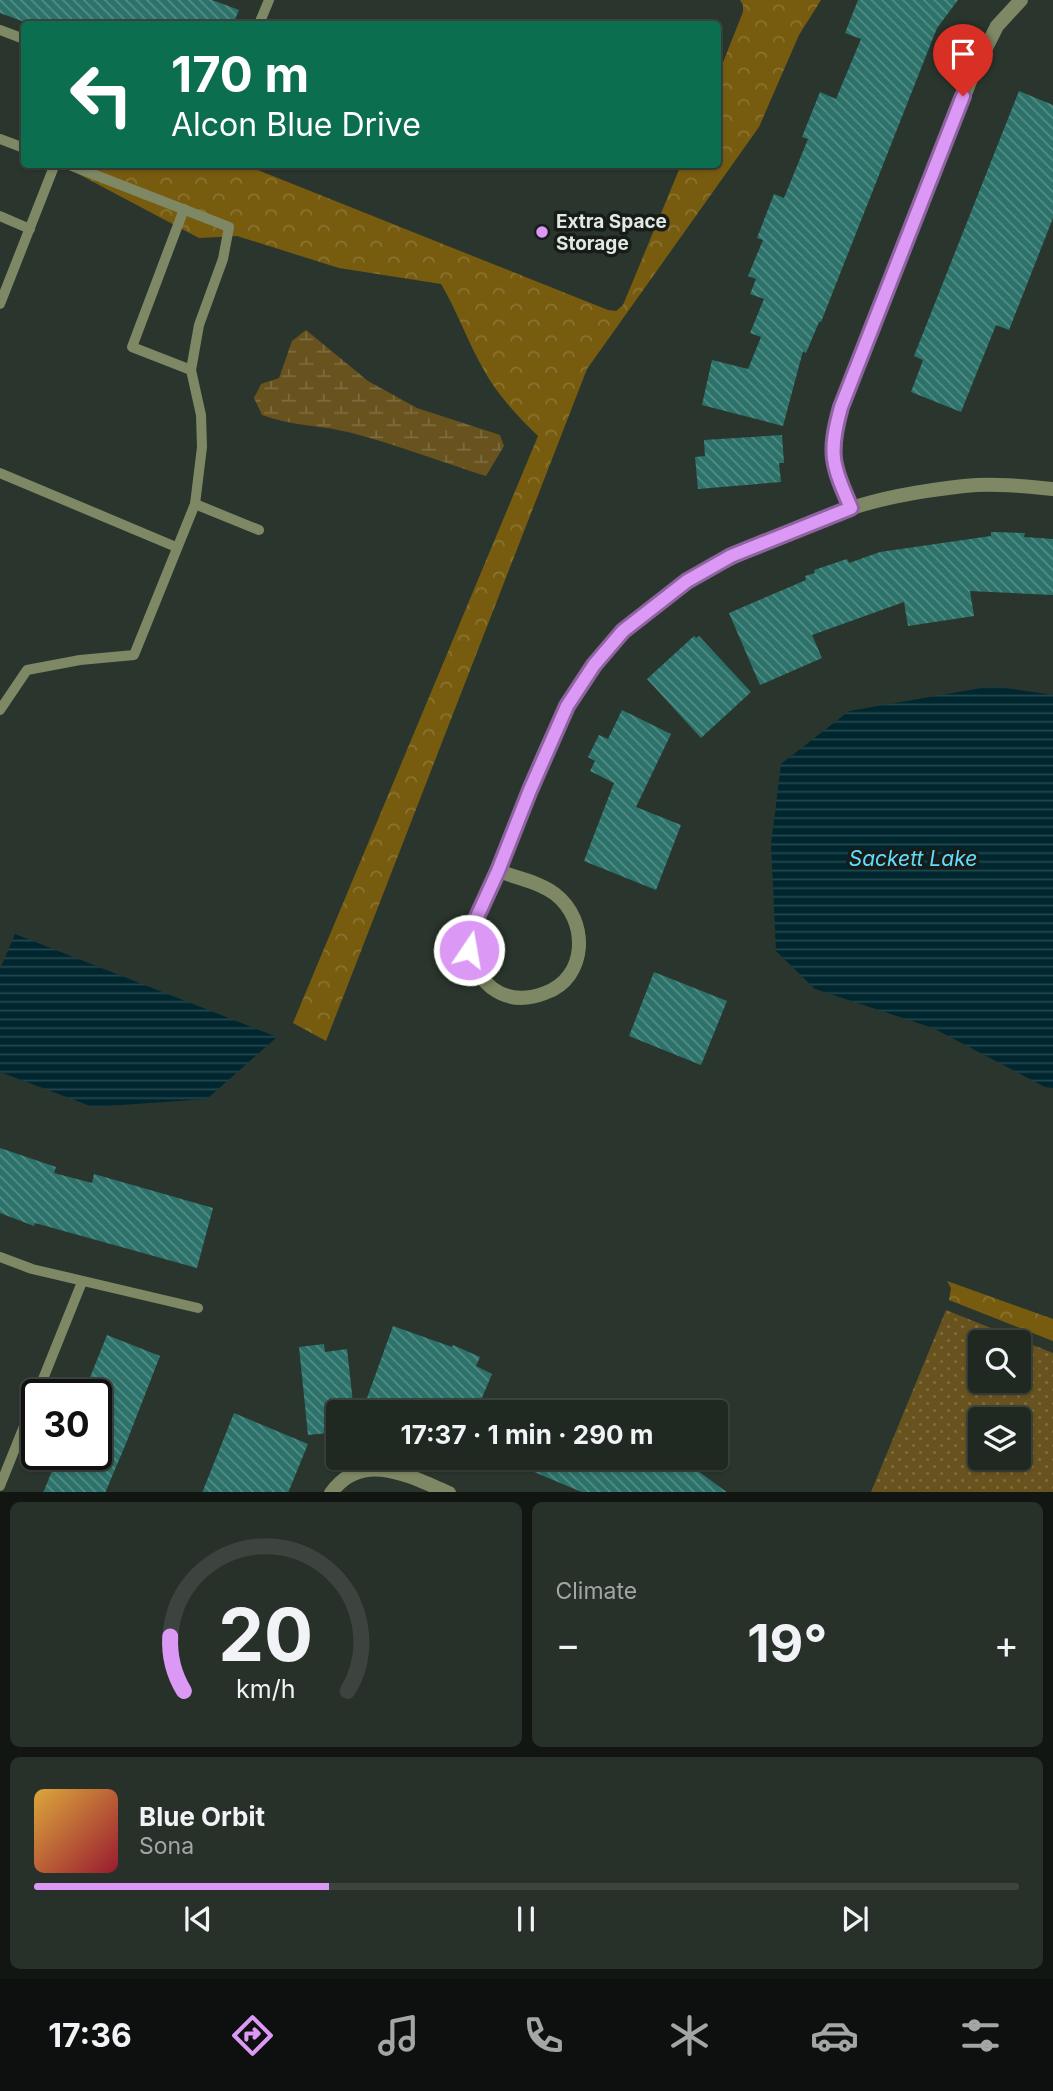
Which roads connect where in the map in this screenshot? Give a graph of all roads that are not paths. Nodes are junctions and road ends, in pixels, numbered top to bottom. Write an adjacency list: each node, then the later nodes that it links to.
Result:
1 (269, 0): 3 (lane)
2 (1021, 0): 18 (street)
3 (260, 21)
4 (0, 30): 5 (lane)
5 (21, 38)
6 (0, 139): 7 (lane)
7 (21, 147)
8 (53, 168): 12 (lane)
9 (77, 168): 10 (lane)
10 (184, 209): 14 (lane); 14 (lane)
11 (0, 216): 12 (lane)
12 (30, 229): 13 (lane)
13 (0, 304)
14 (191, 370): 17 (lane)
15 (0, 473): 20 (lane)
16 (1053, 489): 18 (street)
17 (195, 503): 19 (lane); 20 (lane)
18 (851, 508): 22 (street)
19 (259, 530)
20 (176, 547): 21 (lane)
21 (0, 709)
22 (498, 871): 22 (street)
23 (0, 1257): 24 (lane)
24 (82, 1282): 25 (lane); 26 (lane)
25 (198, 1308)
26 (0, 1486)
27 (332, 1492): 28 (street)
28 (447, 1492)

